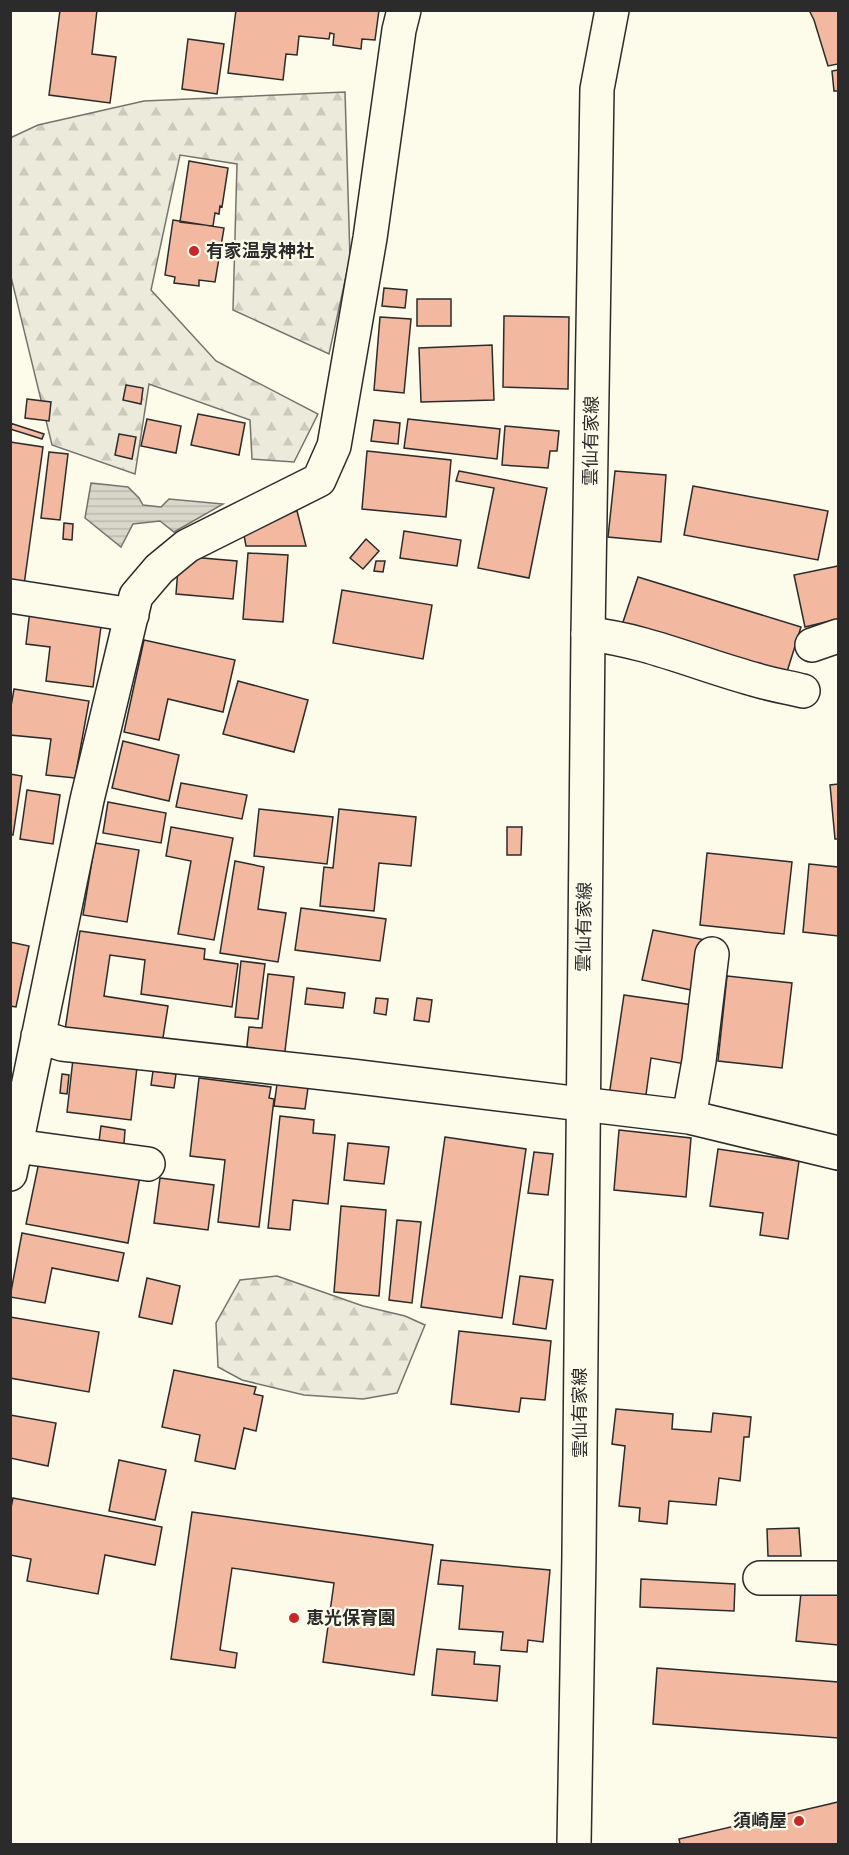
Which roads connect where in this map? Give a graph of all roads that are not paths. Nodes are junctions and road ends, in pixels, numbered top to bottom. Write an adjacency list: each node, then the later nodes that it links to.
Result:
1 (404, 10): 4 (street)
2 (612, 10): 5 (street, 雲仙有家線)
3 (10, 596): 4 (street)
4 (132, 615): 8 (street)
5 (588, 634): 6 (street); 9 (street, 雲仙有家線)
6 (803, 691)
7 (712, 954): 10 (street)
8 (38, 1036): 9 (street); 12 (street)
9 (582, 1105): 10 (street); 16 (street, 雲仙有家線)
10 (689, 1117): 11 (street)
11 (838, 1153)
12 (13, 1160): 13 (street)
13 (148, 1164)
14 (760, 1578): 15 (street)
15 (838, 1578)
16 (574, 1845)

